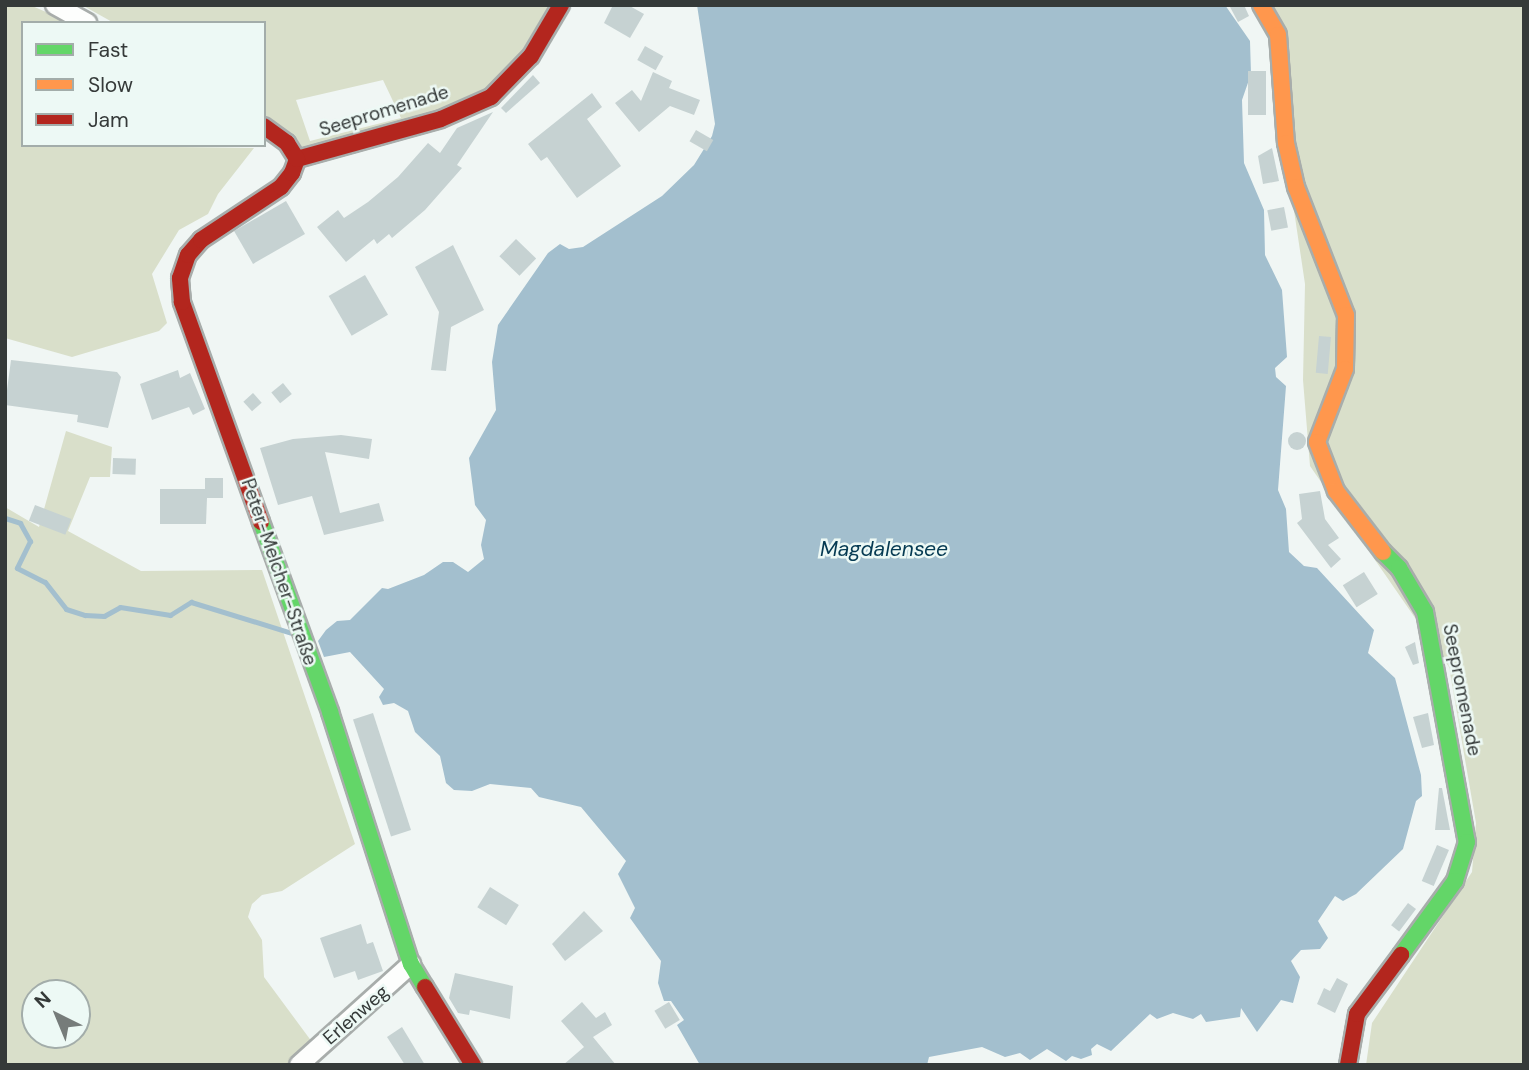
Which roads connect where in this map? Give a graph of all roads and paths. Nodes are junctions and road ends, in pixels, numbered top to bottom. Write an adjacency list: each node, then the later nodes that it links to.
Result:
1 (55, 5): 4 (street)
2 (561, 5): 6 (street, Seepromenade)
3 (1261, 5): 10 (street, Seepromenade)
4 (83, 21)
5 (266, 127): 6 (street)
6 (297, 159): 7 (street, Peter-Melcher-Straße)
7 (411, 964): 8 (street, Erlenweg); 9 (street, Peter-Melcher-Straße)
8 (299, 1065)
9 (473, 1065)
10 (1348, 1065)

